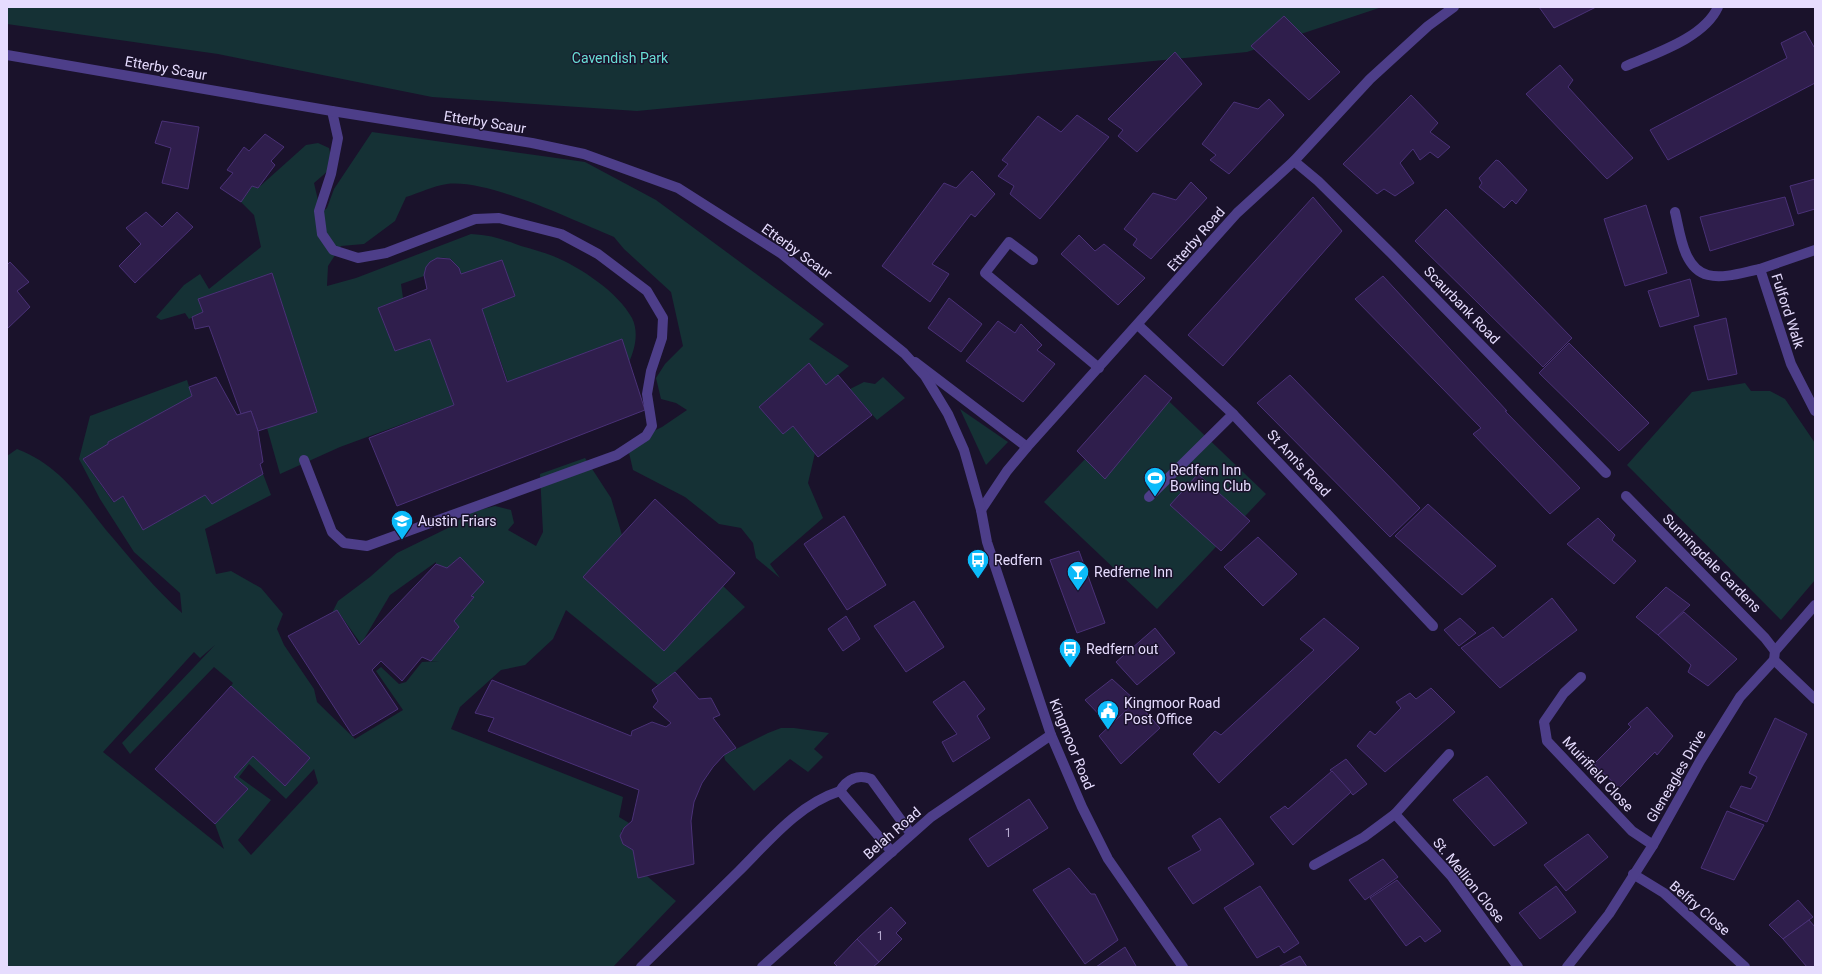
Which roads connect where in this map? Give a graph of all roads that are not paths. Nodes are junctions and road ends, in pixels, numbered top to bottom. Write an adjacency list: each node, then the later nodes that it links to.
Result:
1 (1454, 7): 6 (street, Etterby Road)
2 (1718, 7): 4 (street)
3 (7, 55): 5 (street, Etterby Scaur)
4 (1626, 66)
5 (332, 111): 12 (street, Etterby Scaur); 17 (street)
6 (1294, 161): 11 (street, Etterby Road); 18 (street, Scaurbank Road)
7 (1675, 212): 10 (street, Fulford Walk)
8 (1815, 250): 10 (street)
9 (1033, 260): 13 (street)
10 (1760, 269): 14 (street, Fulford Walk)
11 (1138, 325): 13 (street, Etterby Road); 15 (street, St Ann's Road)
12 (904, 353): 16 (street, Etterby Scaur); 21 (street, Etterby Scaur)
13 (1099, 368): 16 (street, Etterby Road)
14 (1815, 411)
15 (1233, 414): 20 (street); 23 (street, St Ann's Road)
16 (1028, 447): 21 (street, Etterby Road)
17 (304, 460)
18 (1606, 473)
19 (1626, 496): 24 (street, Sunningdale Gardens)
20 (1149, 497)
21 (981, 510): 27 (street, Kingmoor Road)
22 (1815, 606): 24 (street, Gleneagles Drive)
23 (1433, 626)
24 (1775, 655): 26 (street, Sunningdale Gardens); 32 (street, Gleneagles Drive)
25 (1581, 677): 32 (street, Muirifield Close)
26 (1815, 699)
27 (1051, 735): 31 (street, Belah Road); 38 (street, Kingmoor Road)
28 (1449, 754): 30 (street)
29 (840, 791): 31 (street); 33 (street); 36 (street)
30 (1395, 814): 34 (street); 39 (street, St. Mellion Close)
31 (911, 834): 33 (street, Belah Road)
32 (1653, 845): 35 (street, Gleneagles Drive)
33 (892, 852): 37 (street, Belah Road)
34 (1314, 865)
35 (1633, 874): 40 (street, Gleneagles Drive); 41 (street, Belfry Close)
36 (641, 967)
37 (762, 967)
38 (1183, 967)
39 (1518, 967)
40 (1567, 967)
41 (1745, 967)

